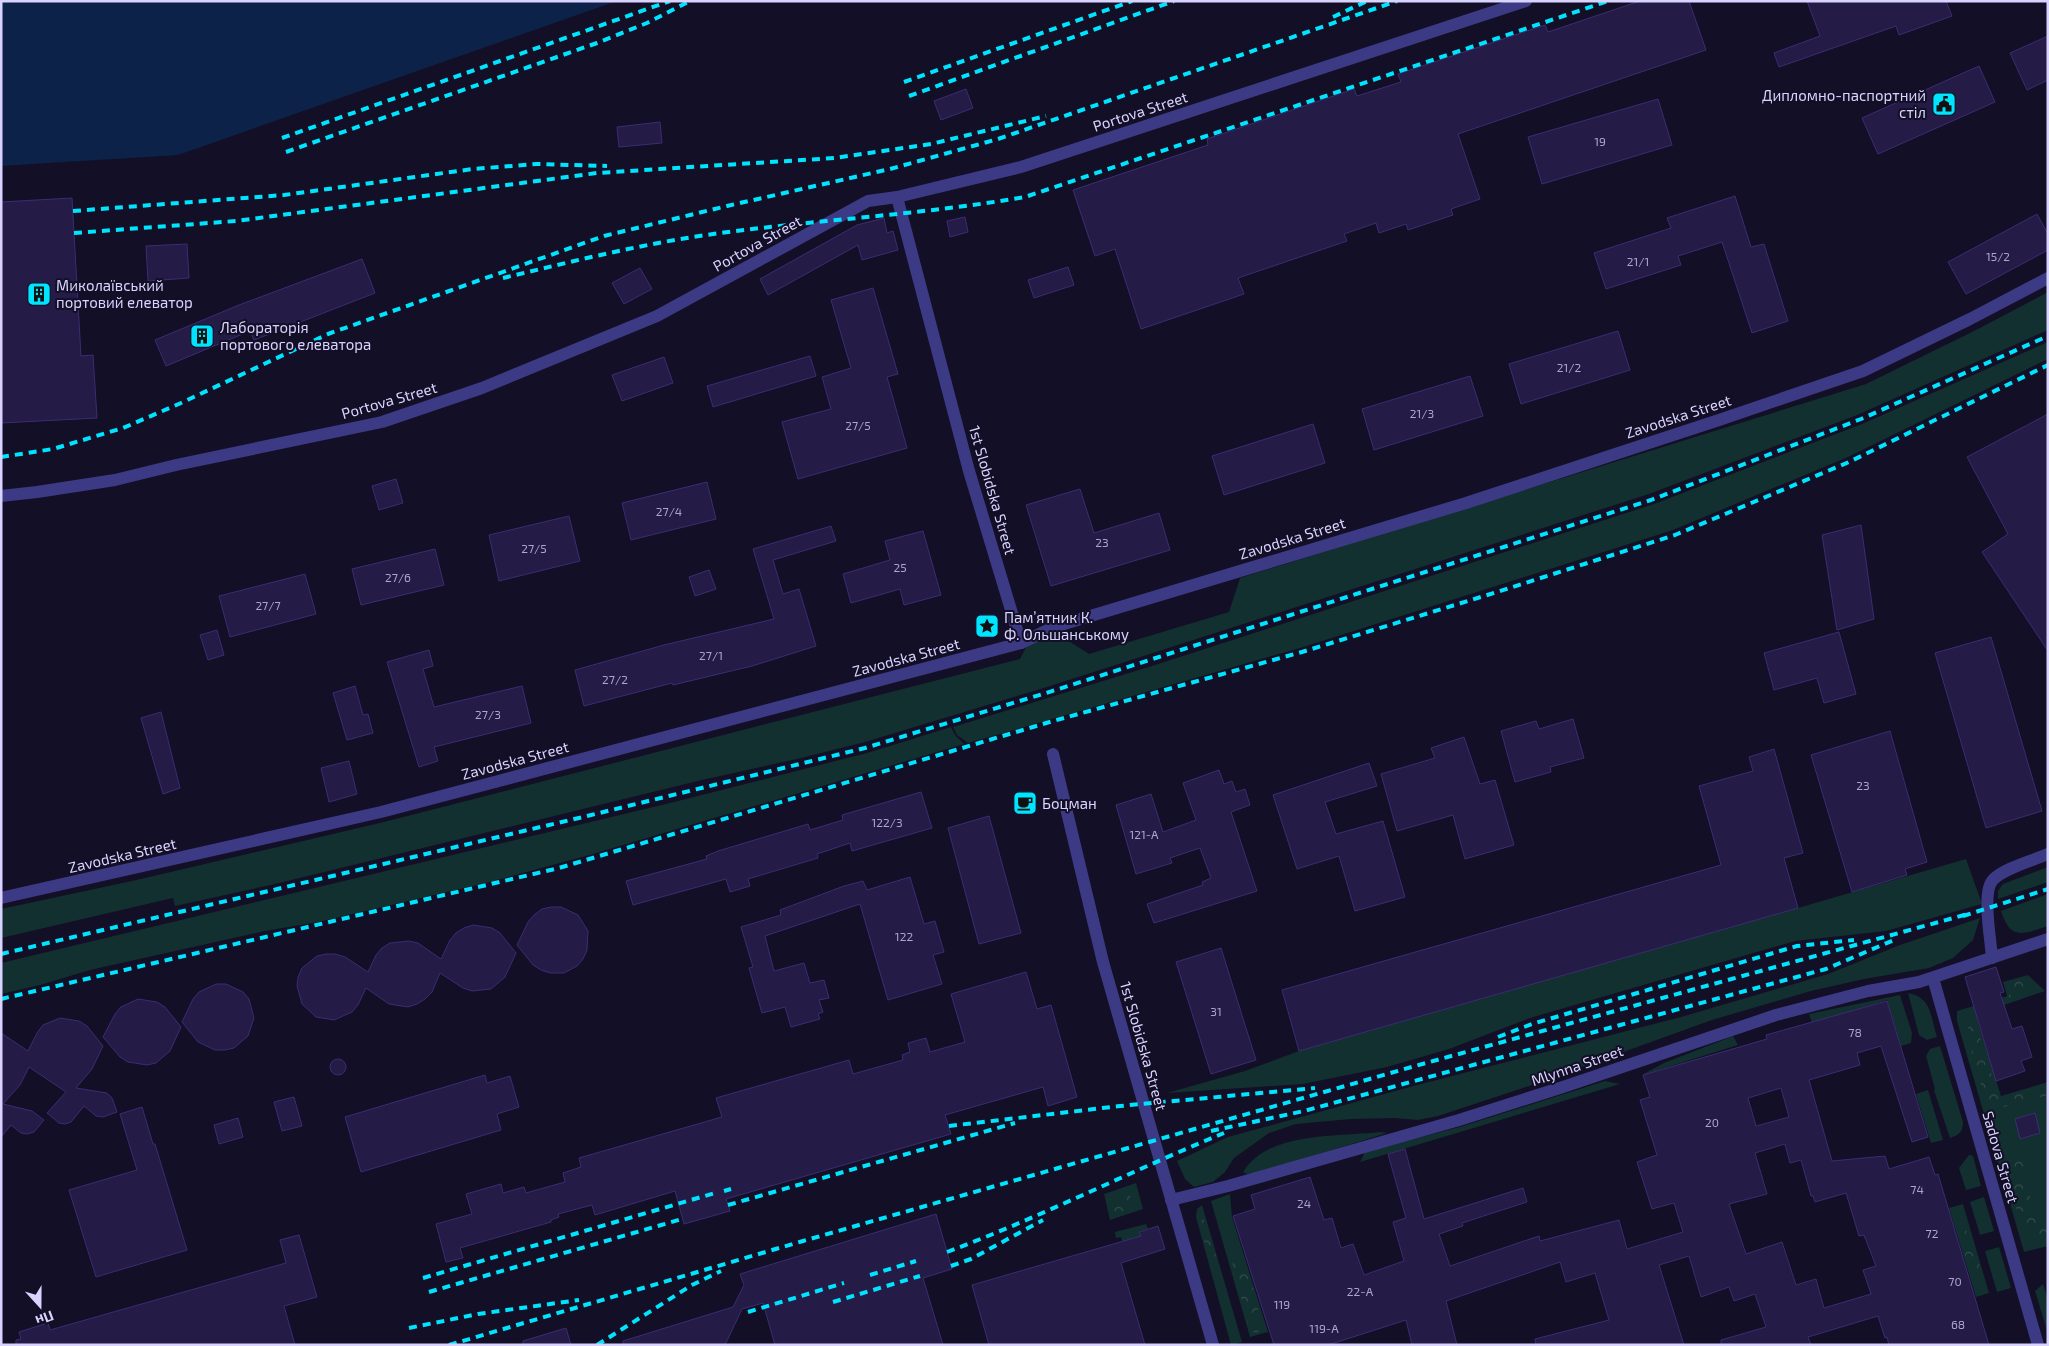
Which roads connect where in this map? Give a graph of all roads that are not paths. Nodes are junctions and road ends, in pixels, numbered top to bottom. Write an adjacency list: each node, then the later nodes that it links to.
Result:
1 (1526, 1): 2 (street, Portova Street)
2 (896, 197): 4 (street, Portova Street); 5 (street, 1st Slobidska Street)
3 (2048, 278): 5 (street, Zavodska Street)
4 (1, 496)
5 (1021, 643): 8 (street, Zavodska Street)
6 (1053, 754): 12 (street, 1st Slobidska Street)
7 (2048, 854): 10 (street)
8 (1, 898)
9 (2047, 941): 10 (street, Mlynna Street)
10 (1992, 958): 11 (street, Mlynna Street)
11 (1933, 978): 12 (street, Mlynna Street); 14 (street, Sadova Street)
12 (1171, 1200): 13 (street, 1st Slobidska Street)
13 (1212, 1345)
14 (2038, 1345)

